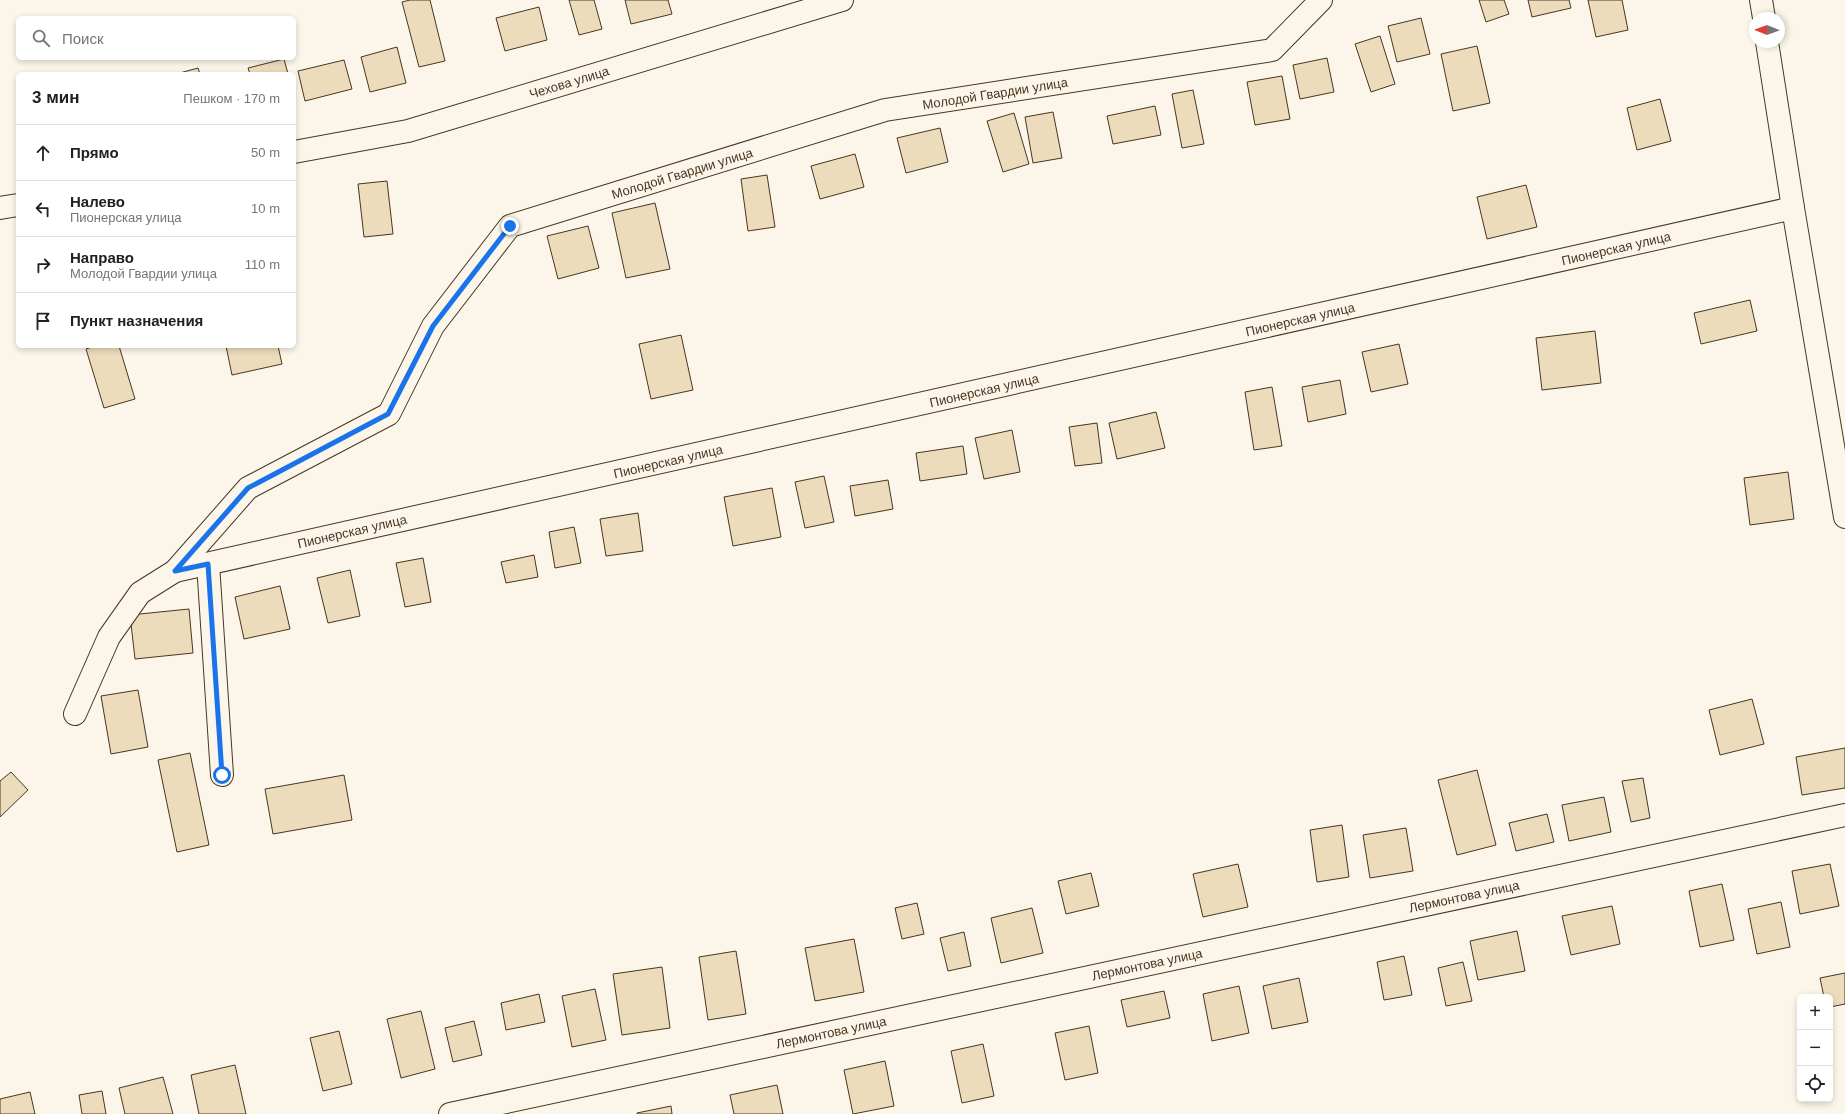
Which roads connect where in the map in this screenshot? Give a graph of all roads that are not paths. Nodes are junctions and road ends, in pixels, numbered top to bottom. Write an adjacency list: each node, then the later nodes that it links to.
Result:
1 (842, 0): 6 (street, Чехова улица)
2 (1321, 0): 12 (street, Молодой Гвардии улица)
3 (1761, 0): 4 (street)
4 (1763, 12)
5 (1769, 48): 9 (street)
6 (296, 152)
7 (16, 205): 8 (street)
8 (0, 208)
9 (1793, 208): 10 (street); 11 (street, Пионерская улица)
10 (1845, 517)
11 (208, 564): 12 (street, Пионерская улица); 14 (street)
12 (175, 571): 13 (street)
13 (75, 714)
14 (222, 775)
15 (1845, 815): 16 (street, Лермонтова улица)
16 (450, 1114)

